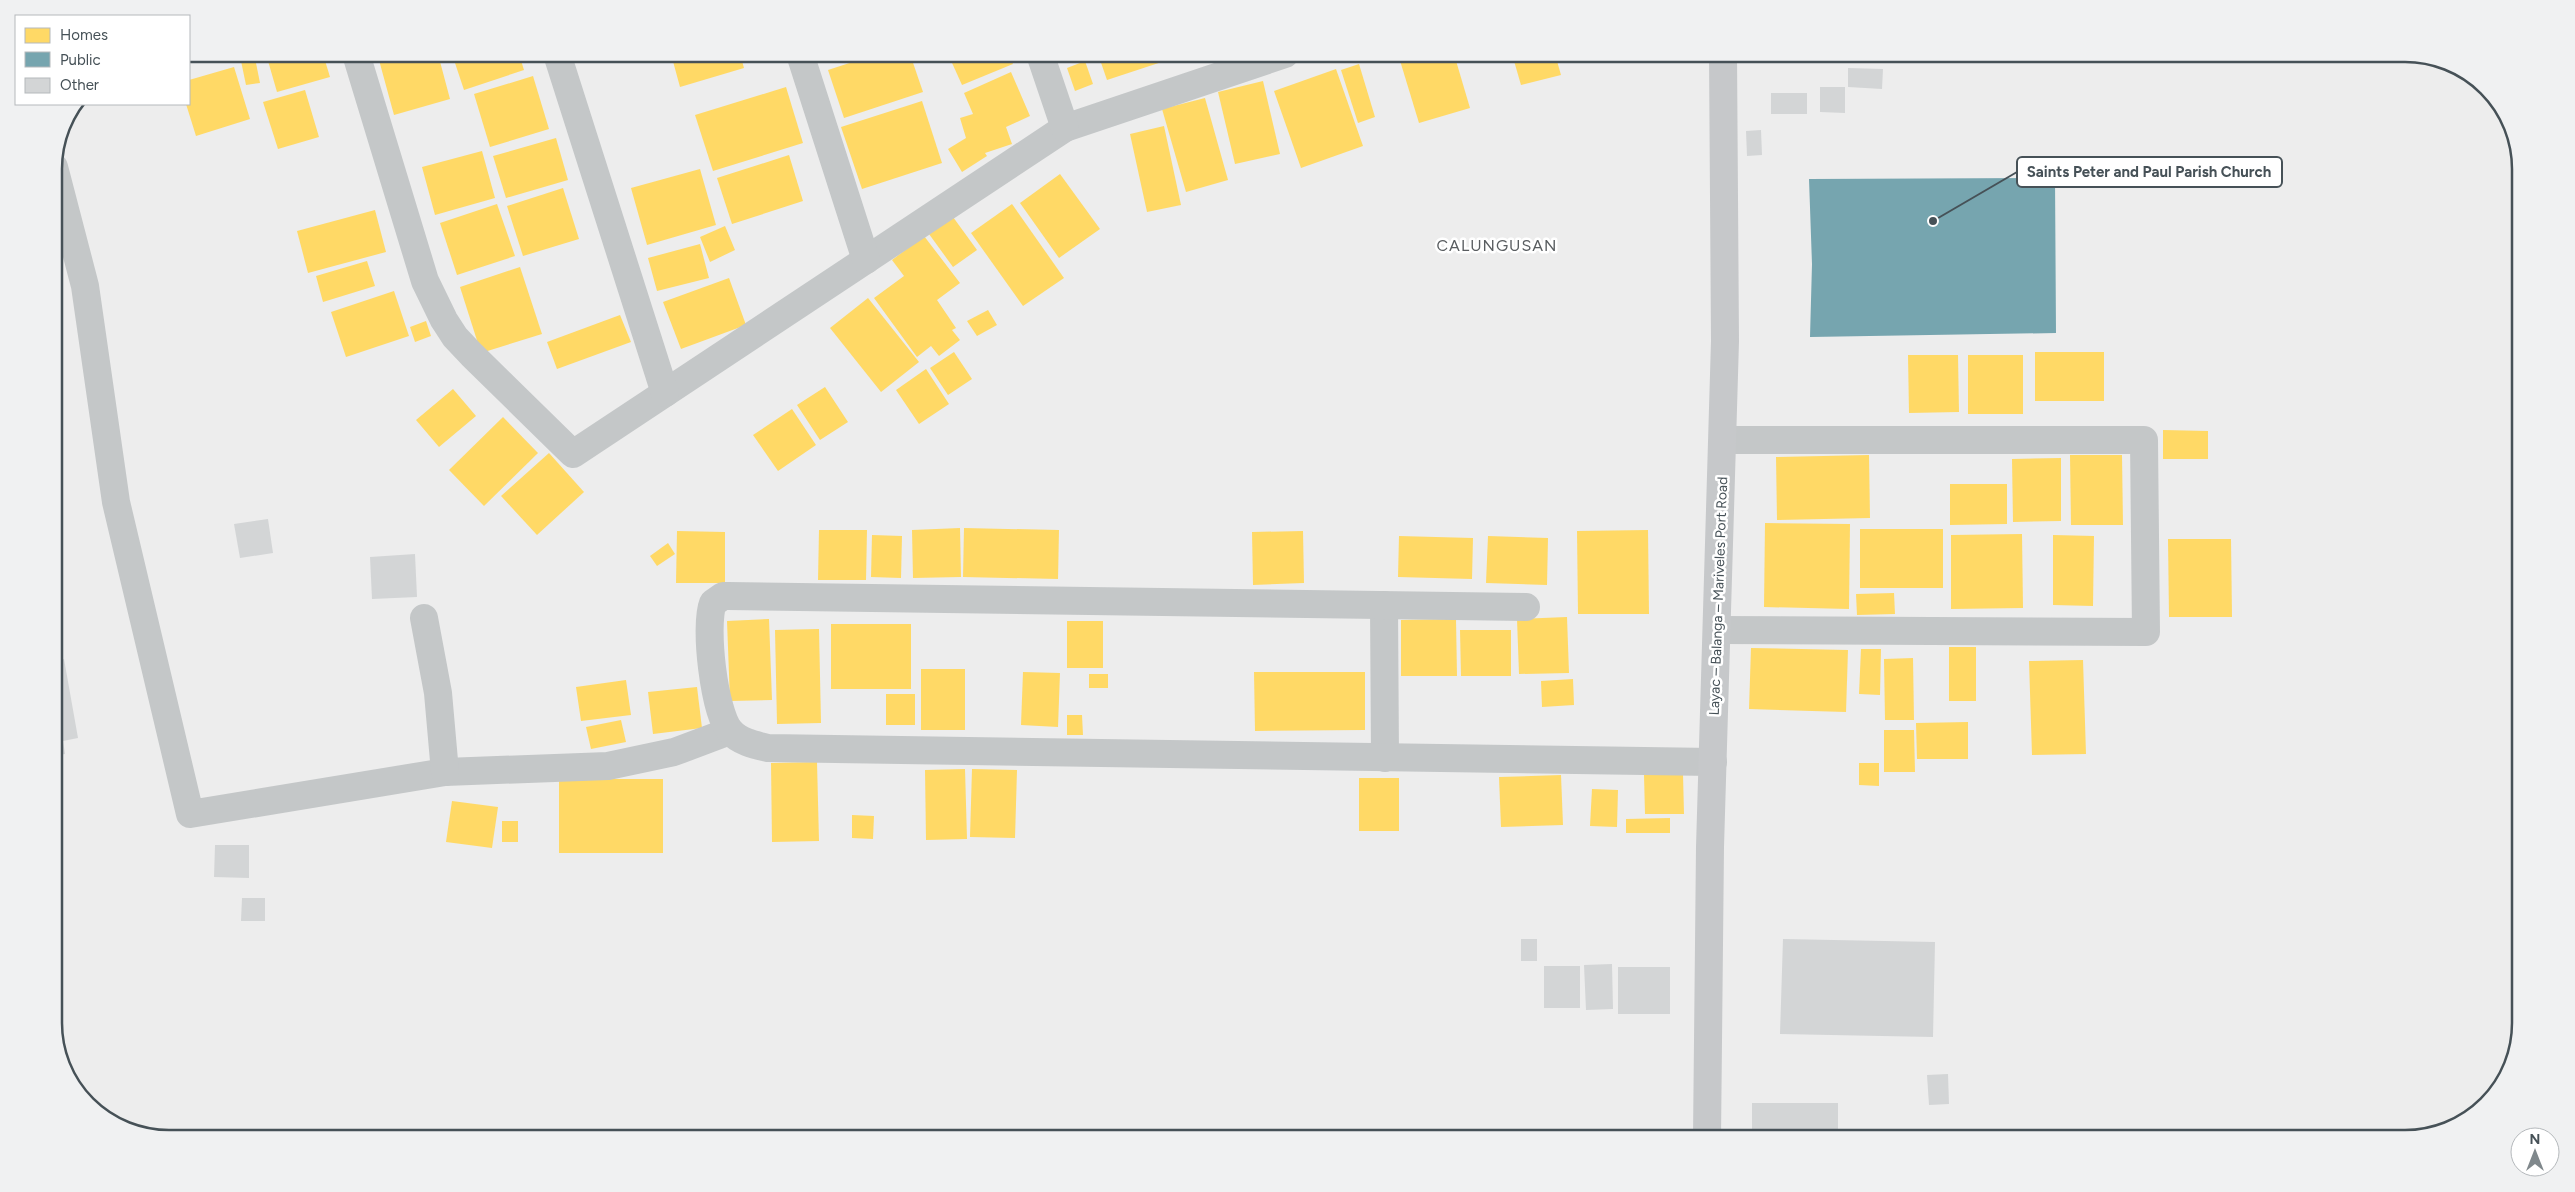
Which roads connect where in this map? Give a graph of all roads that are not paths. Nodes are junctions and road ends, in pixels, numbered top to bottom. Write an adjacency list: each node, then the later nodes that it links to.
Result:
1 (358, 62): 10 (street)
2 (560, 62): 10 (street)
3 (803, 62): 9 (street)
4 (1043, 62): 7 (street)
5 (1261, 62): 7 (street)
6 (1723, 62): 11 (main road, Layac – Balanga – Mariveles Port Road)
7 (1065, 128): 9 (street)
8 (63, 202): 19 (street)
9 (866, 260): 10 (street)
10 (665, 393)
11 (1723, 440): 15 (main road, Layac – Balanga – Mariveles Port Road); 15 (street)
12 (1384, 605): 13 (street); 16 (street); 17 (street)
13 (1526, 608)
14 (424, 618): 19 (street)
15 (1718, 630): 18 (main road, Layac – Balanga – Mariveles Port Road)
16 (730, 731): 17 (street); 19 (street)
17 (1385, 758): 18 (street)
18 (1713, 762): 20 (main road, Layac – Balanga – Mariveles Port Road)
19 (446, 772)
20 (1707, 1130)

